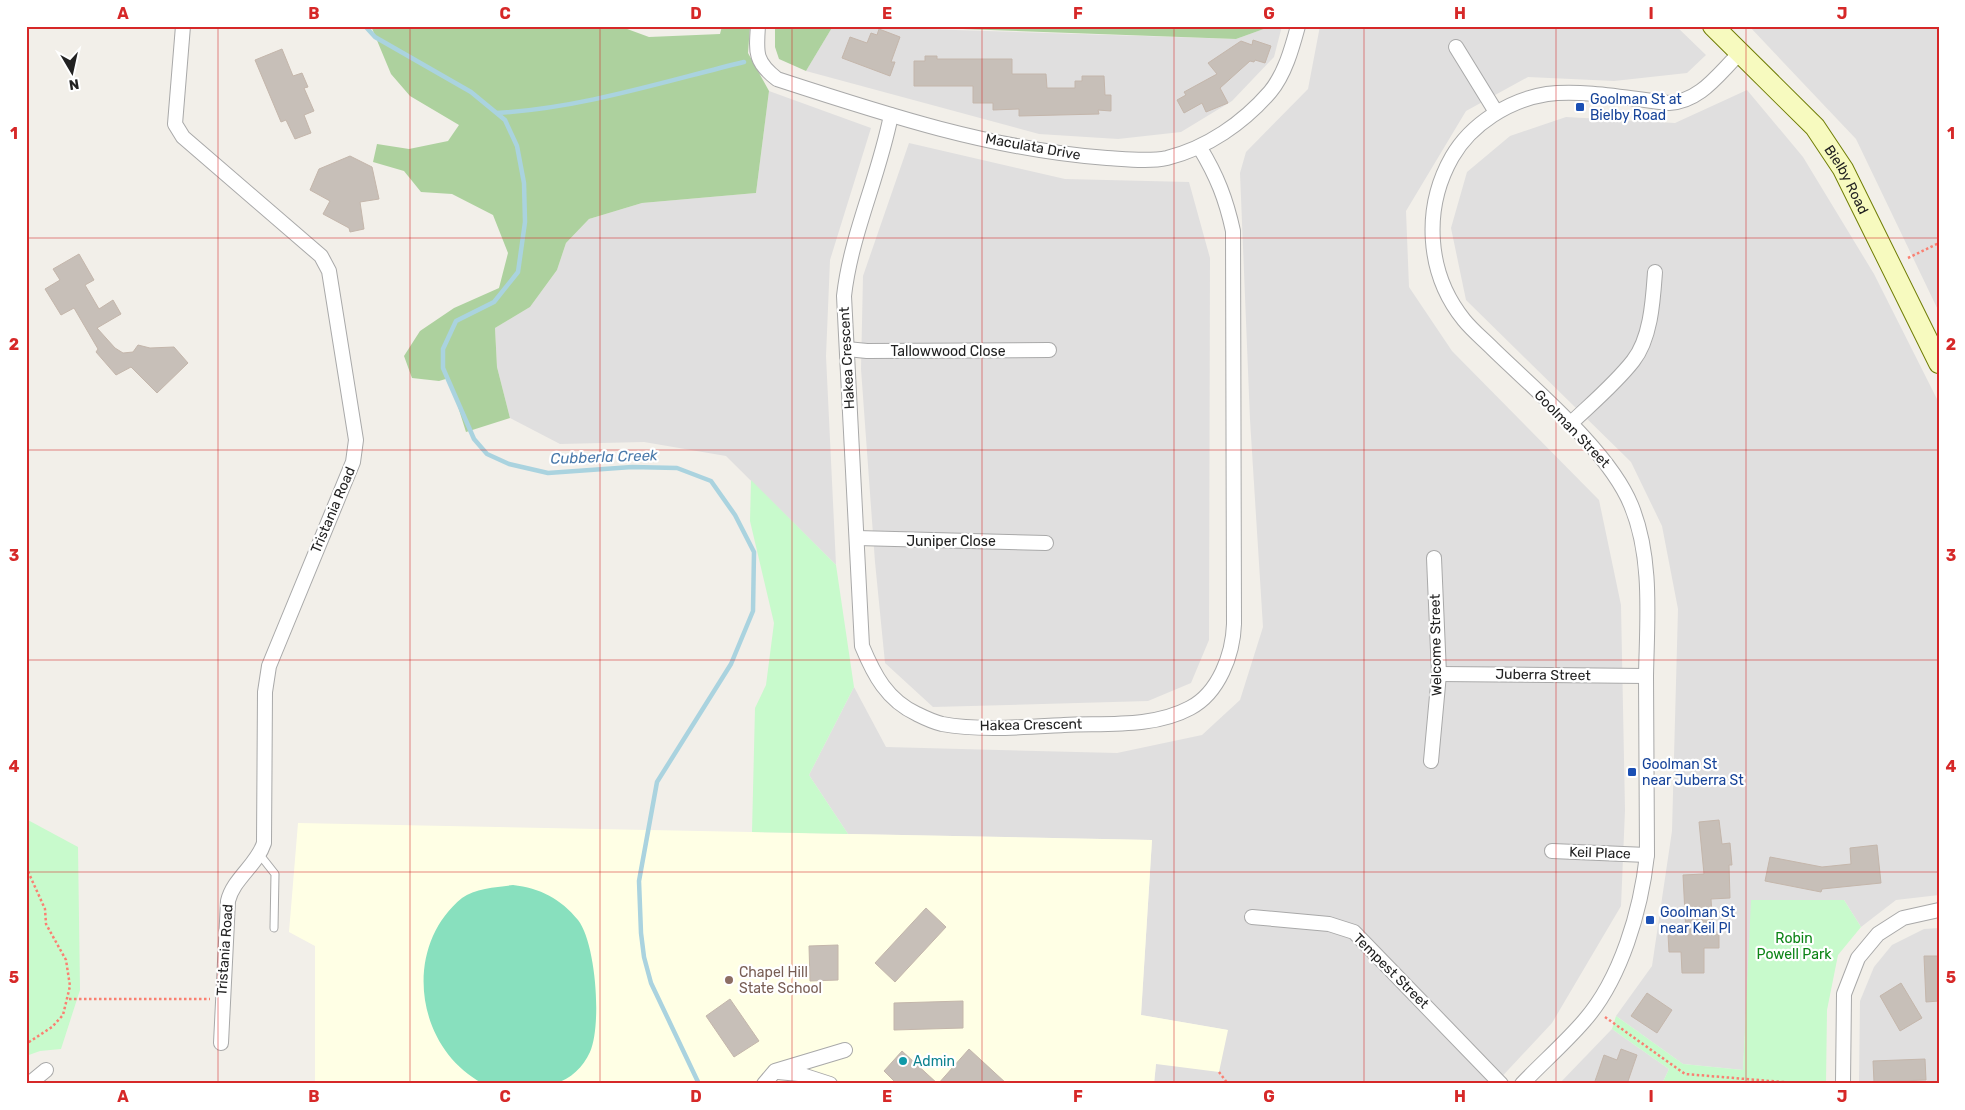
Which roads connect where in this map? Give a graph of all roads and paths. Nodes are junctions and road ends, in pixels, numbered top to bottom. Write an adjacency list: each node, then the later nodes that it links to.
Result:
1 (183, 26): 24 (street, Tristania Road)
2 (758, 26): 8 (street, Maculata Drive)
3 (1298, 26): 9 (street, Maculata Drive)
4 (1712, 26): 6 (street, Bielby Road)
5 (1456, 47): 7 (street)
6 (1740, 53): 7 (street, Goolman Street); 15 (street, Bielby Road)
7 (1496, 112): 16 (street, Goolman Street)
8 (891, 116): 9 (street, Maculata Drive); 13 (street, Hakea Crescent)
9 (1200, 148): 17 (street, Hakea Crescent)
10 (1939, 243): 11 (path)
11 (1908, 258)
12 (1655, 272): 16 (street)
13 (847, 349): 14 (street, Tallowwood Close); 17 (street, Hakea Crescent)
14 (1048, 350)
15 (1939, 363)
16 (1570, 424): 21 (street, Goolman Street)
17 (857, 538): 18 (street, Juniper Close)
18 (1046, 543)
19 (1434, 558): 20 (street, Welcome Street)
20 (1439, 674): 21 (street, Juberra Street); 22 (street, Welcome Street)
21 (1646, 676): 25 (street, Goolman Street)
22 (1431, 761)
23 (1552, 851): 25 (street, Keil Place)
24 (260, 855): 29 (lane); 31 (street, Tristania Road)
25 (1647, 855): 44 (street, Goolman Street)
26 (26, 867): 30 (path)
27 (1939, 910): 46 (street)
28 (1252, 916): 43 (street, Tempest Street)
29 (274, 928)
30 (68, 999): 31 (path); 34 (path)
31 (222, 999): 33 (street, Tristania Road)
32 (1604, 1016): 45 (path)
33 (222, 1043)
34 (26, 1044)
35 (845, 1050): 37 (street)
36 (46, 1070): 39 (street)
37 (775, 1071): 40 (street); 41 (street)
38 (1219, 1072): 42 (path)
39 (29, 1084)
40 (764, 1084)
41 (830, 1084)
42 (1228, 1084)
43 (1501, 1084)
44 (1522, 1084)
45 (1807, 1084)
46 (1843, 1084)

